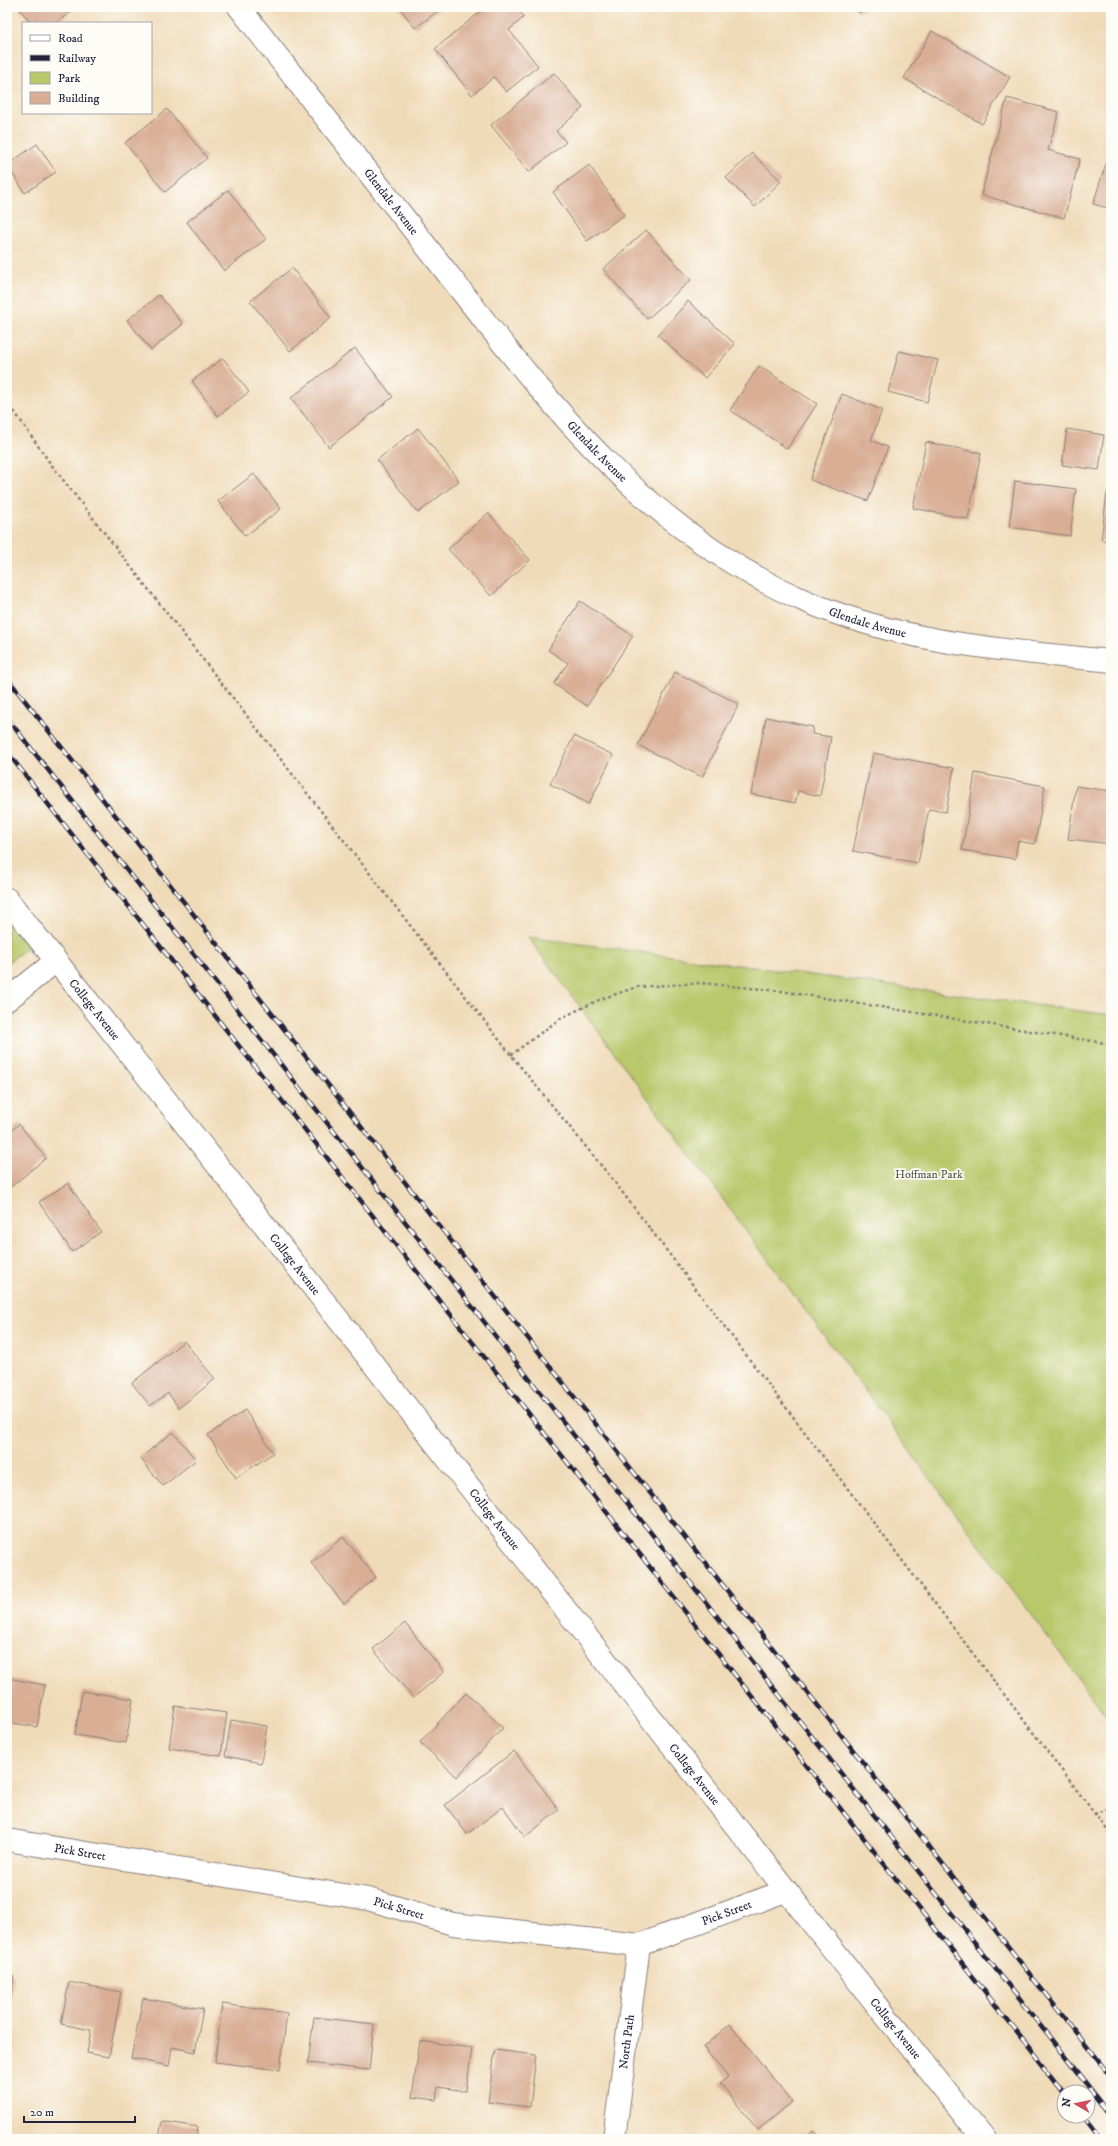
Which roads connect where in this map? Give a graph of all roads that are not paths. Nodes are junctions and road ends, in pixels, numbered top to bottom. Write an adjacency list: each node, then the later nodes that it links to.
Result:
1 (239, 7): 2 (street, Glendale Avenue)
2 (1111, 661)
3 (7, 900): 4 (street, College Avenue)
4 (56, 962): 5 (street); 7 (street, College Avenue)
5 (7, 1000)
6 (7, 1840): 8 (street, Pick Street)
7 (785, 1891): 8 (street, Pick Street); 10 (street, College Avenue)
8 (639, 1945): 9 (street, North Path)
9 (614, 2139)
10 (984, 2139)

